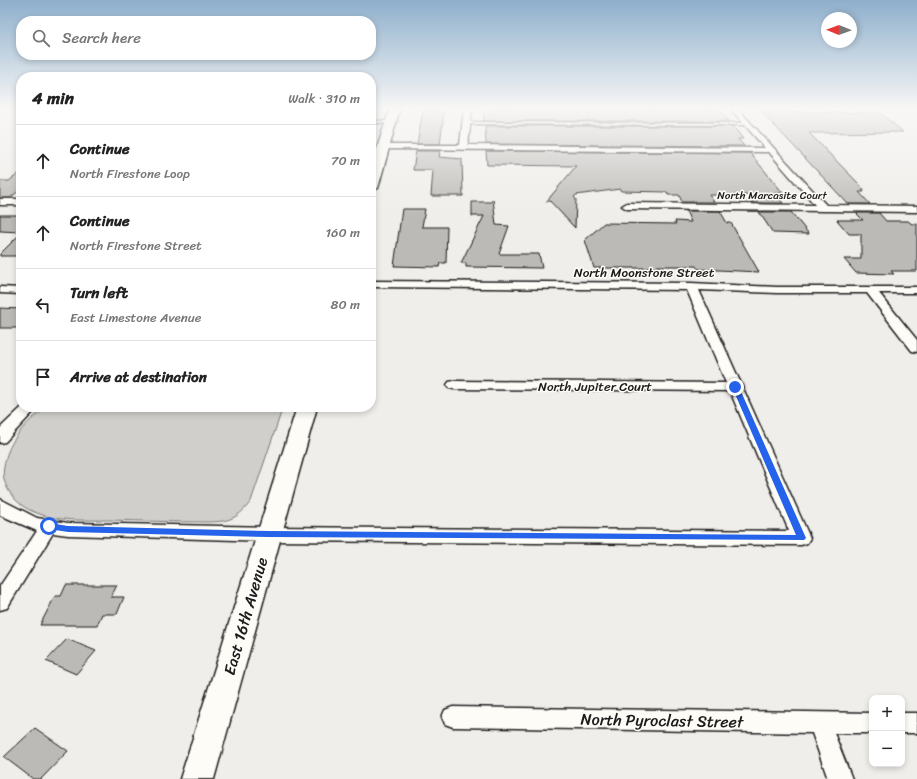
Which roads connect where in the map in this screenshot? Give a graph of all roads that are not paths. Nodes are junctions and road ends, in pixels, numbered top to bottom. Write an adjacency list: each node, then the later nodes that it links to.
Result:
1 (464, 144): 4 (street)
2 (765, 144): 5 (street)
3 (383, 147): 4 (street); 6 (street)
4 (464, 148): 5 (street)
5 (770, 150): 10 (street)
6 (376, 163)
7 (0, 202): 8 (street)
8 (16, 202)
9 (627, 206): 10 (street, North Marcasite Court)
10 (823, 208): 11 (street, North Marcasite Court)
11 (917, 209)
12 (376, 284): 13 (street, North Moonstone Street)
13 (691, 286): 15 (street, North Moonstone Street); 20 (street)
14 (0, 290): 17 (street)
15 (870, 290): 16 (street, North Moonstone Street); 18 (street)
16 (917, 290)
17 (16, 291)
18 (917, 348)
19 (454, 385): 20 (street, North Jupiter Court)
20 (735, 387): 26 (street)
21 (25, 412): 23 (street)
22 (306, 412): 26 (street, East 16th Avenue)
23 (0, 438)
24 (0, 504): 25 (street)
25 (49, 526): 26 (street); 27 (street)
26 (269, 534): 33 (street, East 16th Avenue)
27 (0, 602)
28 (452, 718): 29 (street, North Pyroclast Street)
29 (819, 722): 30 (street, North Pyroclast Street); 34 (street)
30 (869, 723)
31 (905, 723): 32 (street)
32 (917, 723)
33 (197, 779)
34 (840, 779)

